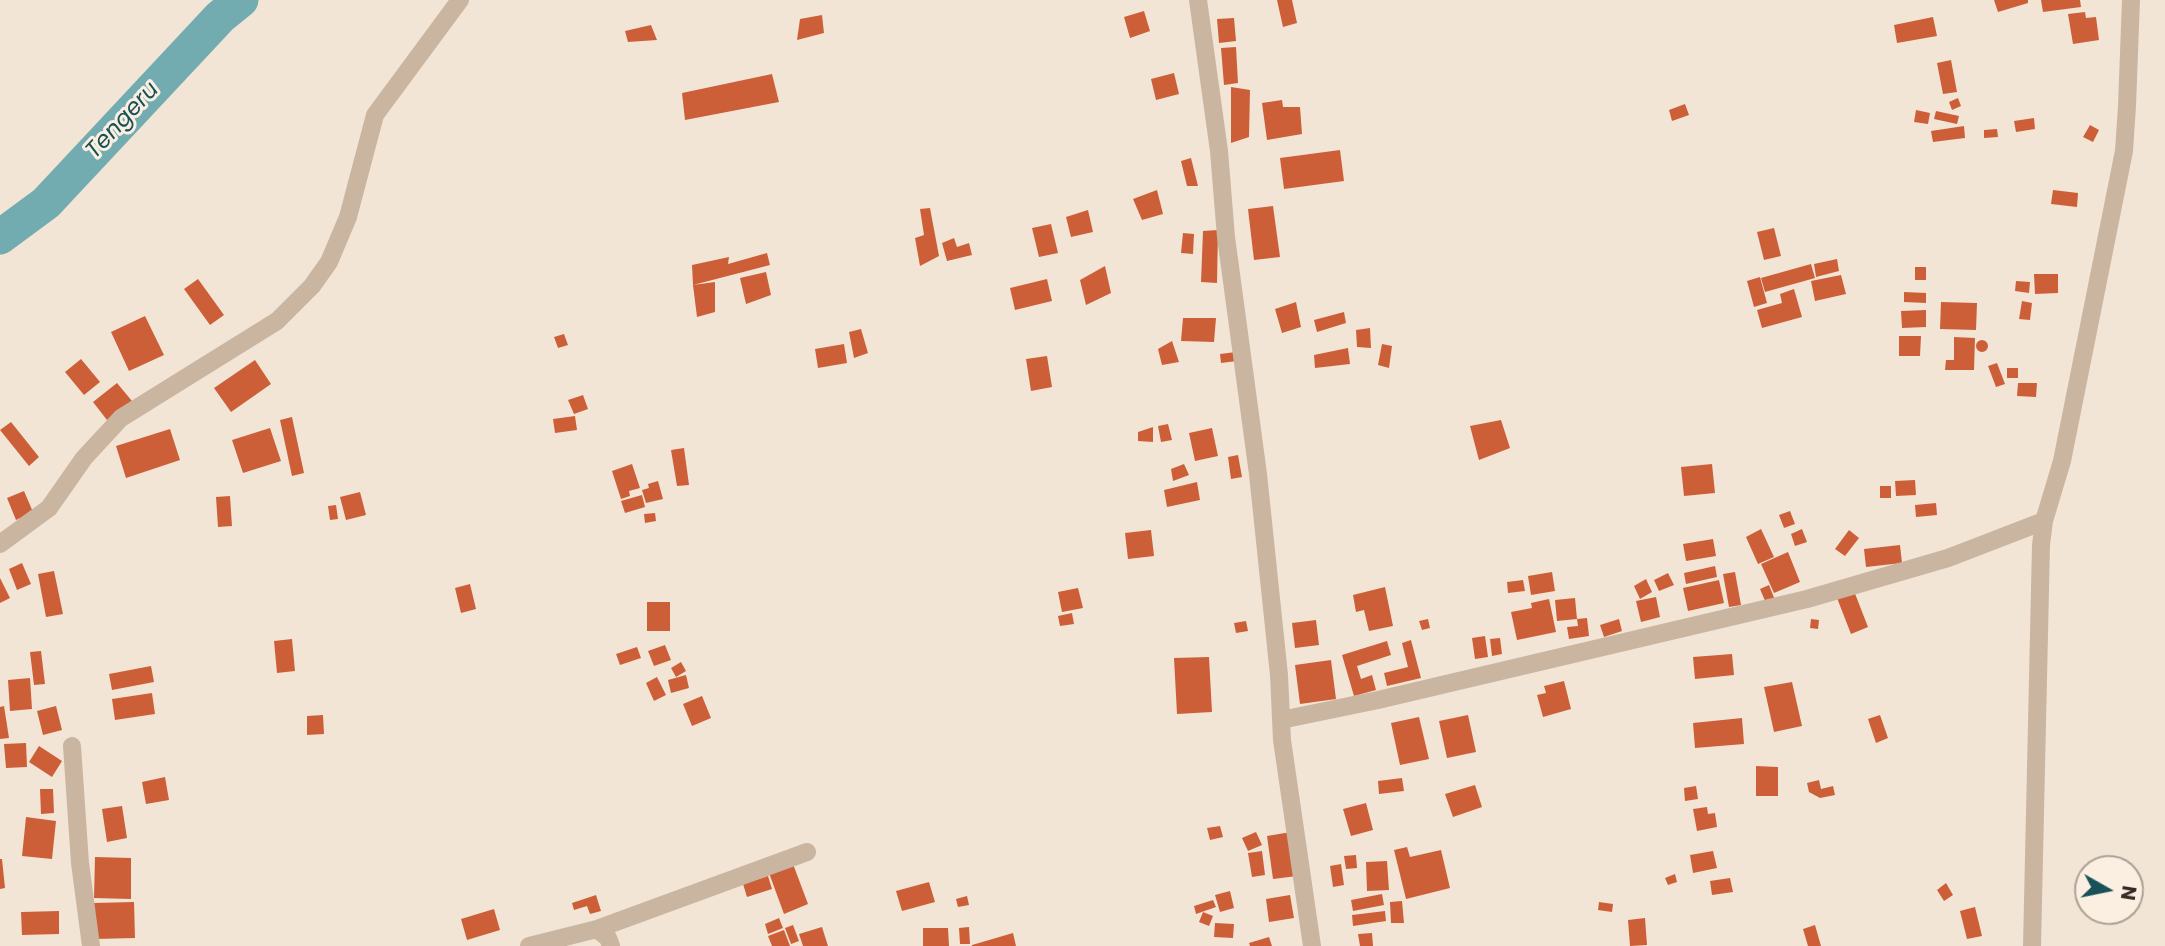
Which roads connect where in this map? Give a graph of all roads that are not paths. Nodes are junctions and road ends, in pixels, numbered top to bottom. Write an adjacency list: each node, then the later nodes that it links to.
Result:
1 (460, 0): 5 (street)
2 (1198, 0): 6 (street)
3 (2131, 0): 4 (street)
4 (2045, 521): 6 (street); 14 (street)
5 (0, 544)
6 (1281, 720): 13 (street)
7 (72, 746): 10 (street)
8 (807, 852): 9 (street)
9 (597, 929): 11 (street); 12 (street)
10 (91, 946)
11 (530, 946)
12 (611, 946)
13 (1312, 946)
14 (2032, 946)

